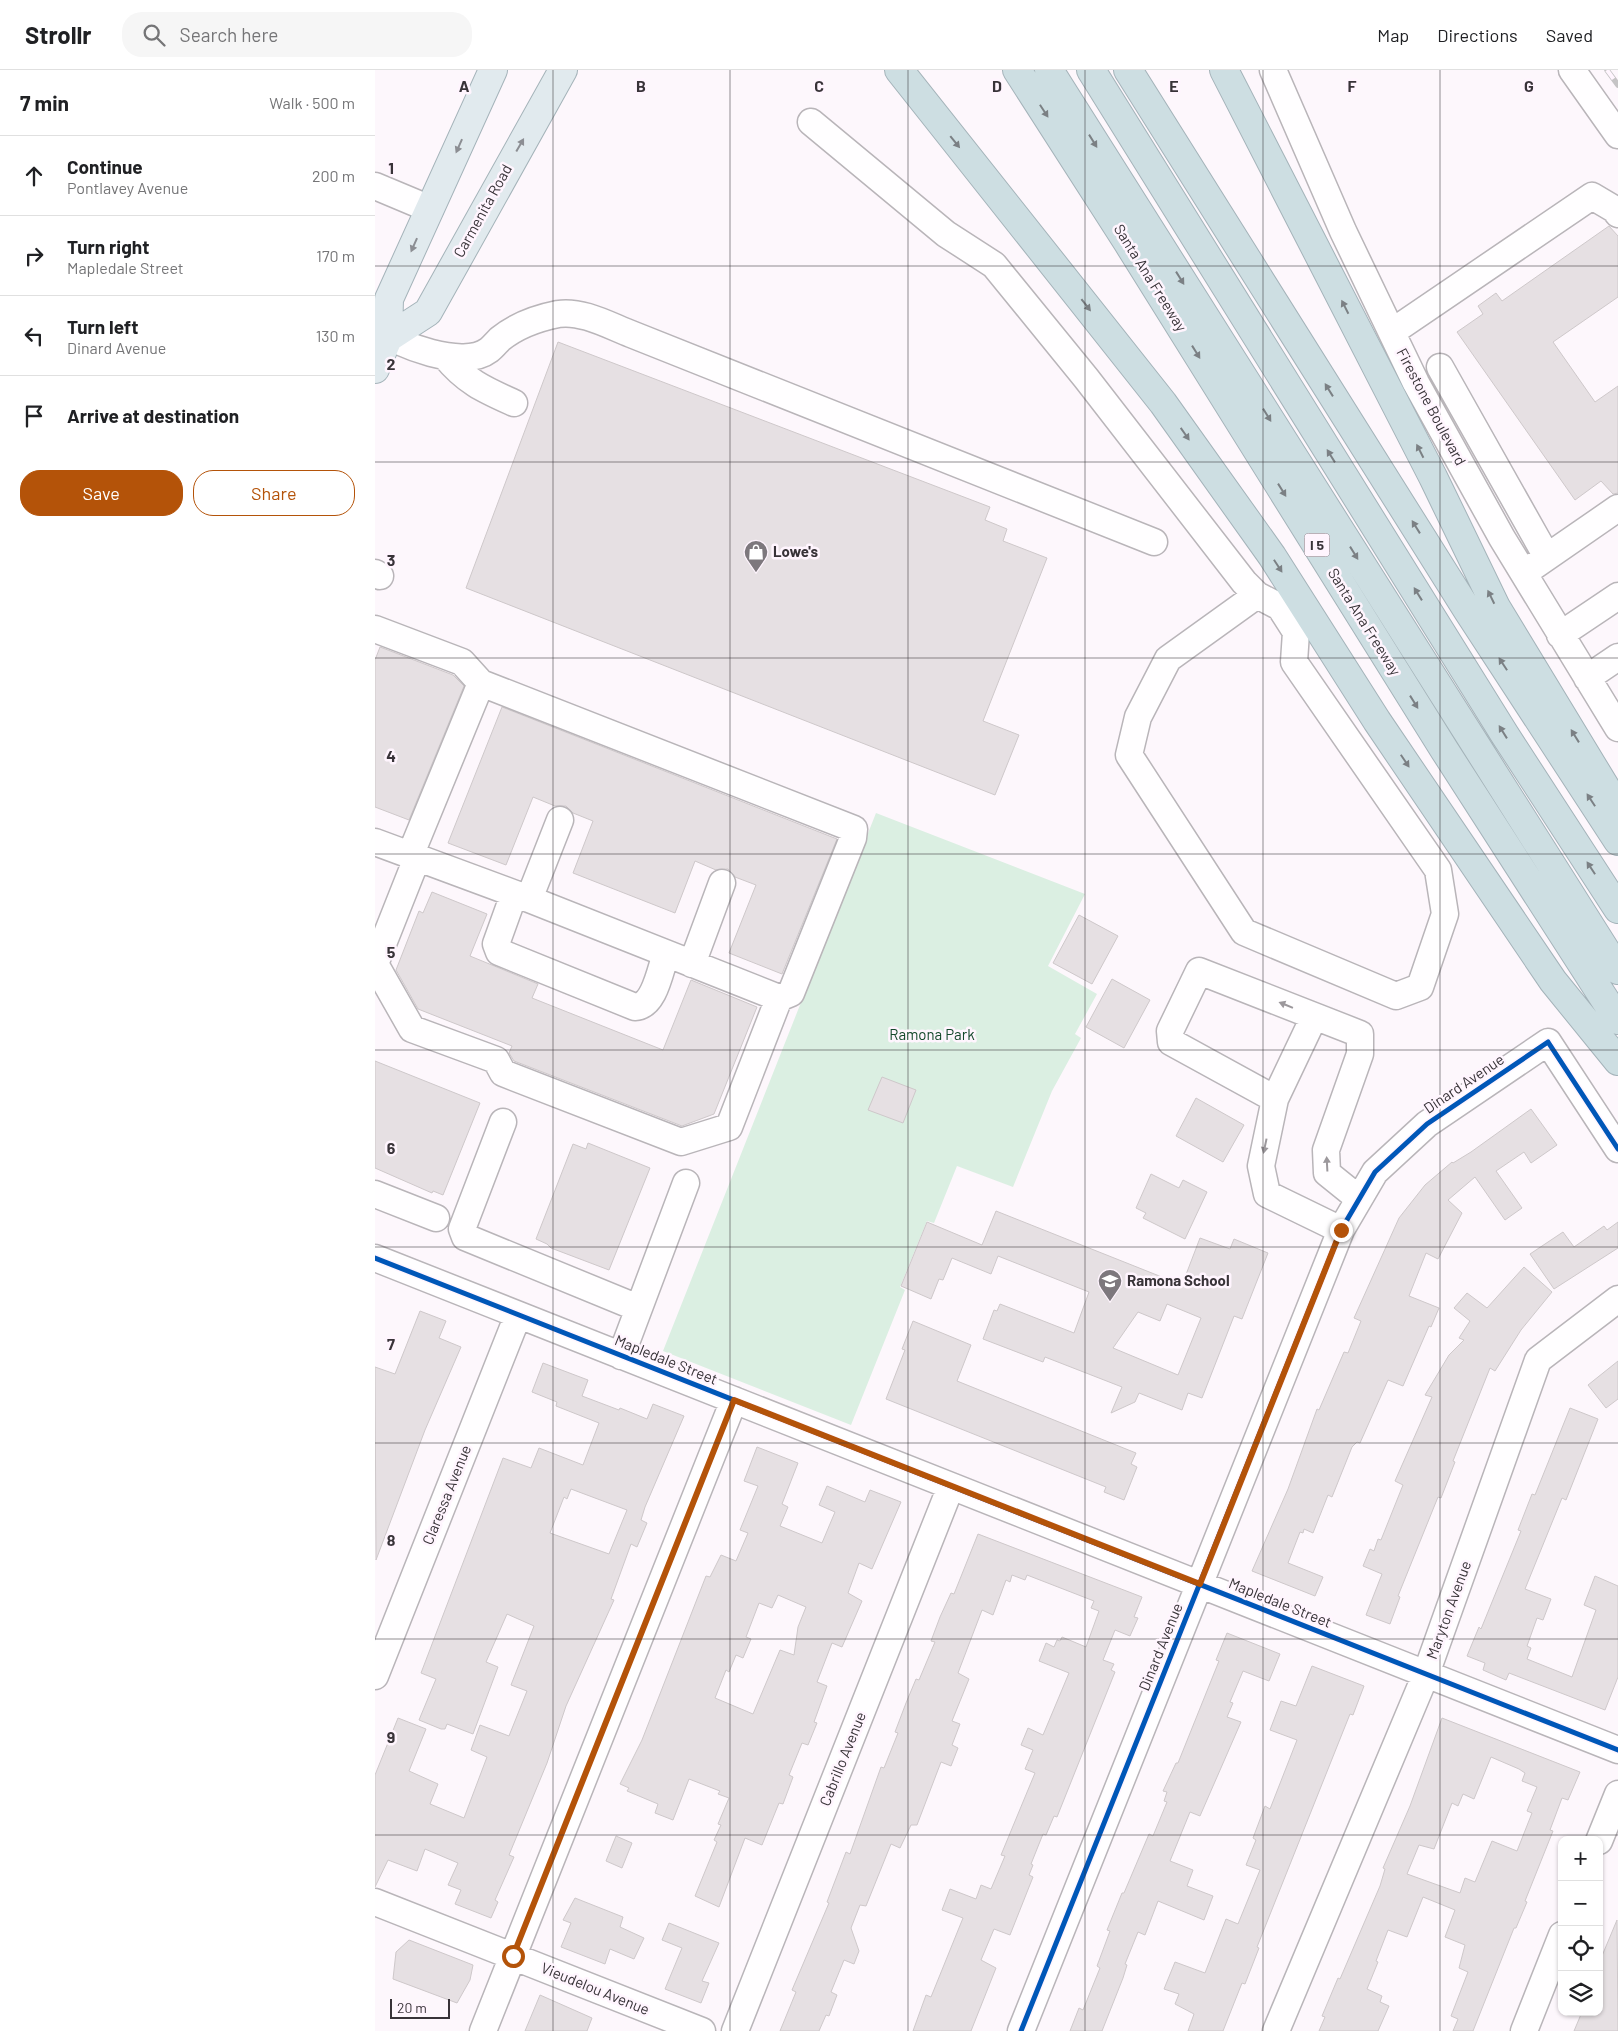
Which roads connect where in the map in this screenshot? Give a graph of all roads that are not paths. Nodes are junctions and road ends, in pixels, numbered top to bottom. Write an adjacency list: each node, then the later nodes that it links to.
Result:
1 (493, 70): 14 (main road, one-way to 14)
2 (563, 70): 17 (main road, Carmenita Road, one-way to 2)
3 (899, 70): 48 (highway, one-way to 48)
4 (1017, 70): 47 (highway, Santa Ana Freeway / I 5, one-way to 47)
5 (1049, 70): 44 (highway, one-way to 44)
6 (1091, 70): 41 (highway, one-way to 6)
7 (1128, 70): 36 (highway, one-way to 7)
8 (1224, 70): 34 (highway, one-way to 8)
9 (1273, 70): 16 (street, Firestone Boulevard)
10 (1572, 70): 12 (street)
11 (811, 122): 26 (street)
12 (1618, 135)
13 (375, 186): 14 (street)
14 (430, 209): 17 (main road, one-way to 17)
15 (1618, 214): 16 (street)
16 (1392, 332): 25 (street, Firestone Boulevard)
17 (379, 334): 18 (street); 20 (main road)
18 (445, 356): 21 (street); 23 (street)
19 (1440, 367): 24 (street)
20 (375, 369)
21 (514, 403)
22 (1618, 508): 24 (street)
23 (1154, 542)
24 (1547, 556): 25 (street)
25 (1523, 573): 29 (street, Firestone Boulevard)
26 (1257, 595): 26 (street)
27 (1618, 596): 29 (street)
28 (375, 629): 32 (street)
29 (1560, 635): 31 (street, Firestone Boulevard)
30 (1618, 657): 31 (street)
31 (1587, 678): 33 (street, Firestone Boulevard)
32 (481, 683): 38 (street); 45 (street)
33 (1618, 728)
34 (1618, 808)
35 (560, 820): 40 (street)
36 (1618, 841)
37 (375, 842): 38 (street)
38 (414, 857): 40 (street); 45 (street)
39 (722, 883): 43 (street)
40 (521, 896): 42 (street); 42 (street)
41 (1618, 909)
42 (667, 954): 43 (street)
43 (693, 964): 45 (street)
44 (1618, 970)
45 (779, 998)
46 (1315, 1017): 49 (street); 49 (street, one-way to 49); 54 (street, one-way to 46)
47 (1618, 1020)
48 (1618, 1061)
49 (1275, 1099): 56 (street, one-way to 56)
50 (503, 1122): 59 (street)
51 (1618, 1149): 54 (street, Dinard Avenue)
52 (686, 1183): 59 (street)
53 (375, 1194): 55 (street)
54 (1358, 1198): 56 (street, Dinard Avenue)
55 (436, 1218)
56 (1341, 1230): 64 (street, Dinard Avenue)
57 (375, 1258): 60 (street, Mapledale Street)
58 (1618, 1300): 65 (street, Maryton Avenue)
59 (638, 1308): 61 (street)
60 (518, 1315): 61 (street, Mapledale Street); 66 (street, Claressa Avenue)
61 (621, 1356): 62 (street, Mapledale Street)
62 (734, 1400): 63 (street, Mapledale Street); 72 (street)
63 (951, 1486): 64 (street, Mapledale Street); 75 (street, Cabrillo Avenue)
64 (1200, 1584): 65 (street, Mapledale Street); 76 (street, Dinard Avenue)
65 (1426, 1674): 67 (street, Mapledale Street); 77 (street, Maryton Avenue)
66 (375, 1676)
67 (1618, 1750)
68 (1618, 1794): 69 (street)
69 (1601, 1836)
70 (375, 1902): 72 (street, Vieudelou Avenue)
71 (1558, 1945): 78 (street)
72 (513, 1956): 73 (street); 74 (street, Vieudelou Avenue)
73 (483, 2031)
74 (702, 2031)
75 (735, 2031)
76 (1021, 2031)
77 (1276, 2031)
78 (1524, 2031)

